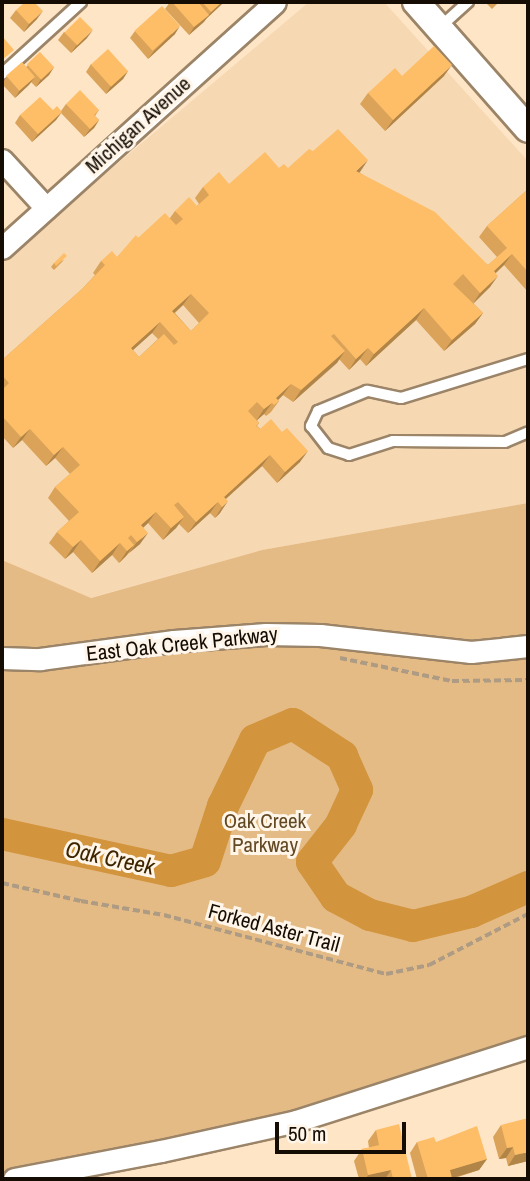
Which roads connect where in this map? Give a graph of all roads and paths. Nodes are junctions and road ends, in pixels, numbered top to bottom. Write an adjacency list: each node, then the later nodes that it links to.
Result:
1 (81, 2): 6 (lane)
2 (275, 2): 9 (street, Michigan Avenue)
3 (416, 2): 5 (street)
4 (468, 2): 5 (lane)
5 (439, 28): 7 (street)
6 (2, 74)
7 (528, 129)
8 (2, 160): 9 (street)
9 (46, 208): 10 (street, Michigan Avenue)
10 (2, 248)
11 (528, 359): 12 (lane)
12 (528, 432)
13 (528, 646): 15 (street, East Oak Creek Parkway)
14 (336, 657): 16 (path)
15 (2, 658)
16 (528, 680)
17 (2, 883): 18 (path, Forked Aster Trail)
18 (528, 914)
19 (528, 1048): 20 (street)
20 (13, 1179)

